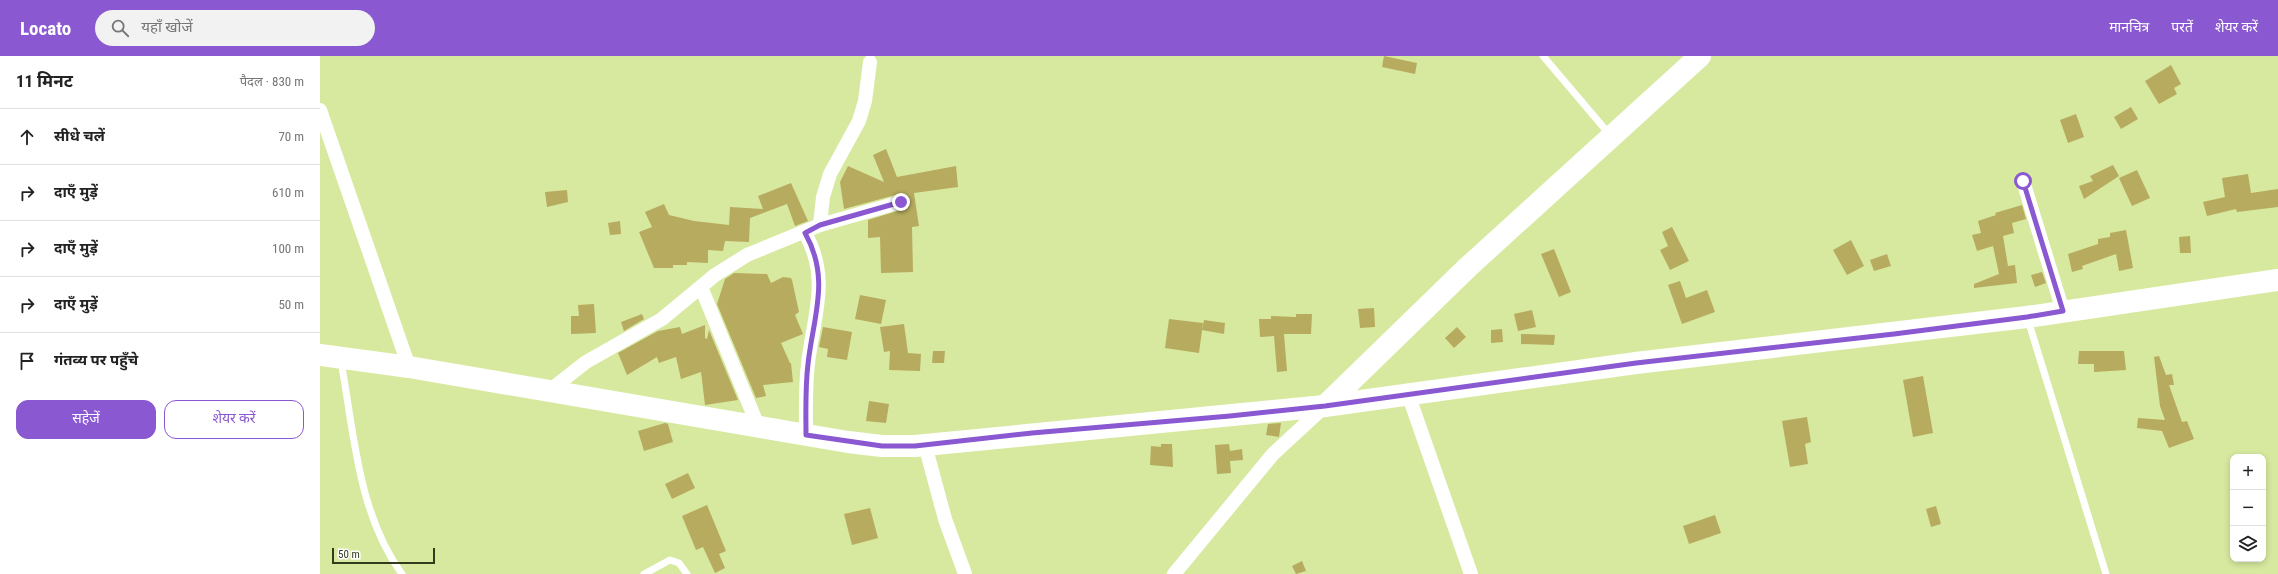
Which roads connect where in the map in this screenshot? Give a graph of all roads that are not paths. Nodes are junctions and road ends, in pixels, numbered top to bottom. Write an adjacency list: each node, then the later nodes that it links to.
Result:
1 (1543, 56): 5 (lane)
2 (1700, 56): 5 (main road)
3 (870, 62): 8 (street)
4 (320, 110): 15 (street)
5 (1611, 136): 18 (main road)
6 (2023, 181): 12 (street)
7 (901, 202): 8 (street)
8 (820, 225): 9 (street)
9 (805, 233): 11 (street); 20 (street)
10 (2278, 280): 12 (main road)
11 (701, 287): 16 (street); 19 (street)
12 (2063, 311): 13 (main road)
13 (2027, 317): 17 (main road); 28 (lane)
14 (330, 356): 15 (main road); 22 (lane)
15 (409, 367): 16 (main road)
16 (550, 391): 19 (main road)
17 (1408, 394): 18 (main road); 27 (street)
18 (1325, 406): 21 (main road); 26 (street)
19 (758, 426): 20 (main road)
20 (806, 435): 21 (main road)
21 (925, 445): 25 (street)
22 (402, 574)
23 (644, 574): 24 (lane)
24 (687, 574)
25 (965, 574)
26 (1174, 574)
27 (1471, 574)
28 (2106, 574)

